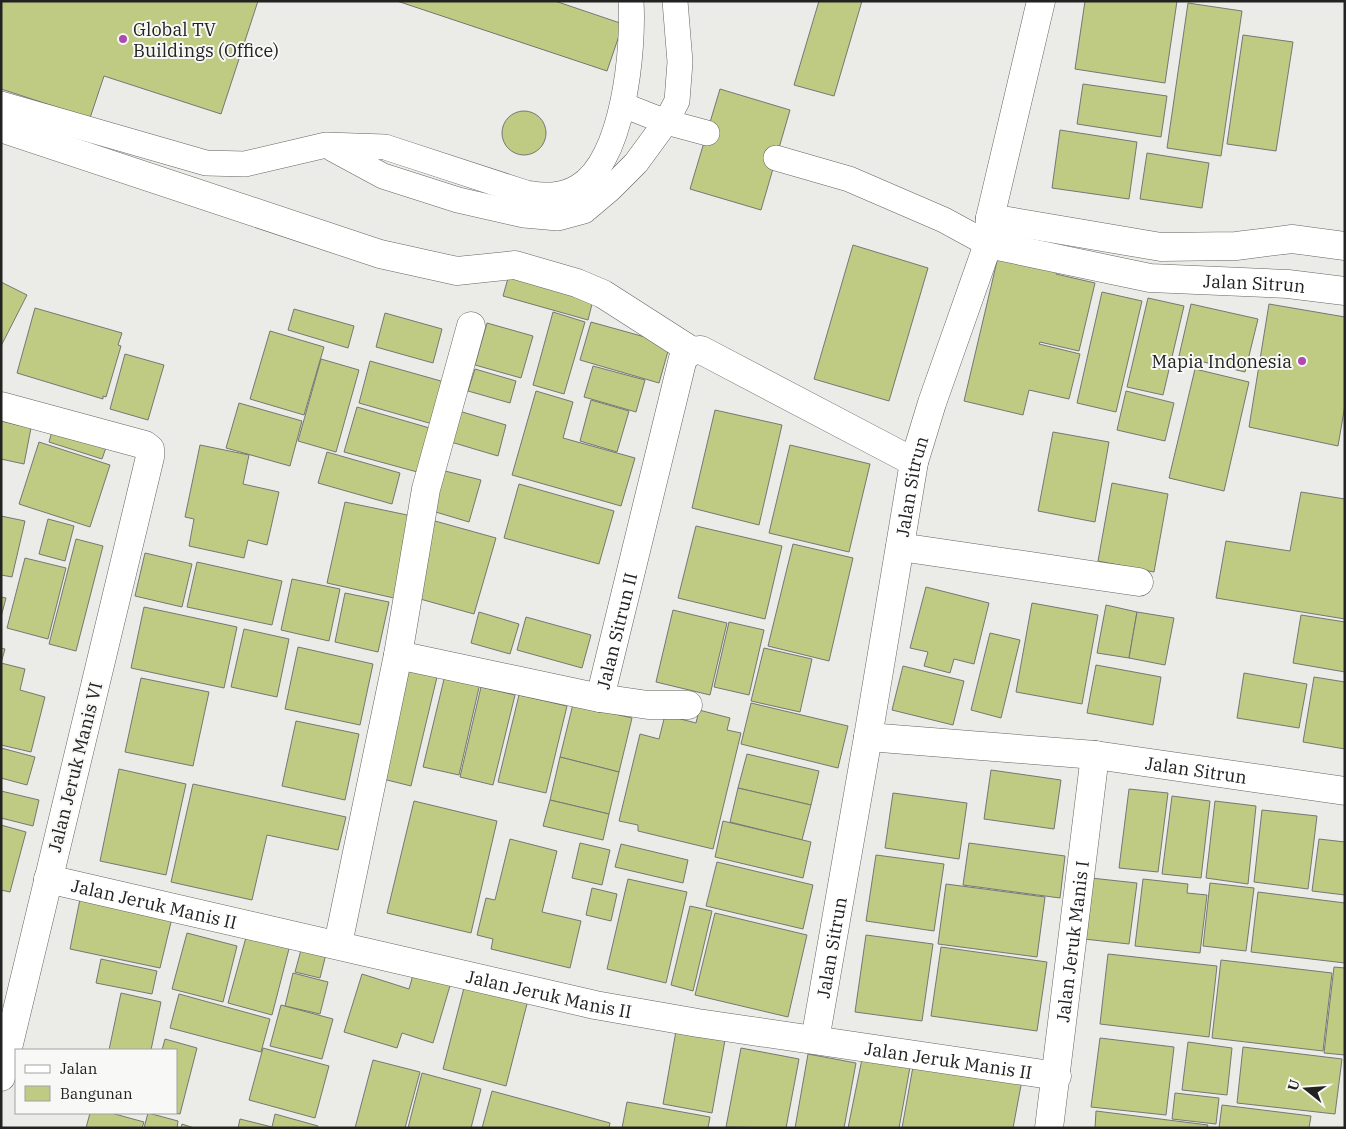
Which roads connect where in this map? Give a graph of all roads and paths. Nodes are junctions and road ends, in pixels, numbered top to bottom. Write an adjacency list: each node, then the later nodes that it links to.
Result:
1 (631, 1): 5 (lane)
2 (674, 1): 6 (lane)
3 (1044, 2): 11 (street, Jalan Sitrun)
4 (1, 104): 9 (lane)
5 (623, 105): 6 (lane); 9 (lane)
6 (666, 122): 8 (lane); 9 (lane)
7 (1, 128): 17 (street)
8 (707, 133)
9 (326, 146)
10 (776, 158): 11 (lane, Jalan Sitrun)
11 (989, 231): 12 (street, Jalan Sitrun); 14 (street, Jalan Sitrun); 19 (street, Jalan Sitrun)
12 (1236, 246): 13 (street, Jalan Sitrun); 14 (street)
13 (1345, 246)
14 (1241, 281): 15 (street, Jalan Sitrun)
15 (1345, 291)
16 (472, 326): 22 (street)
17 (692, 351): 19 (street); 23 (street, Jalan Sitrun II)
18 (1, 406): 28 (street, Jalan Jeruk Manis VI)
19 (914, 462): 20 (street, Jalan Sitrun)
20 (900, 547): 21 (street); 25 (street, Jalan Sitrun)
21 (1139, 582)
22 (398, 655): 23 (street, Jalan Sitrun II); 29 (street)
23 (600, 698): 24 (street)
24 (688, 705)
25 (868, 738): 26 (street, Jalan Sitrun); 30 (street, Jalan Sitrun)
26 (1095, 755): 27 (street, Jalan Sitrun); 31 (street, Jalan Jeruk Manis I)
27 (1345, 791)
28 (48, 879): 29 (street, Jalan Jeruk Manis II); 32 (street, Jalan Jeruk Manis VI)
29 (338, 944): 30 (street, Jalan Jeruk Manis II)
30 (814, 1040): 31 (street, Jalan Jeruk Manis II)
31 (1056, 1076): 33 (street, Jalan Jeruk Manis I)
32 (1, 1078)
33 (1049, 1128)

